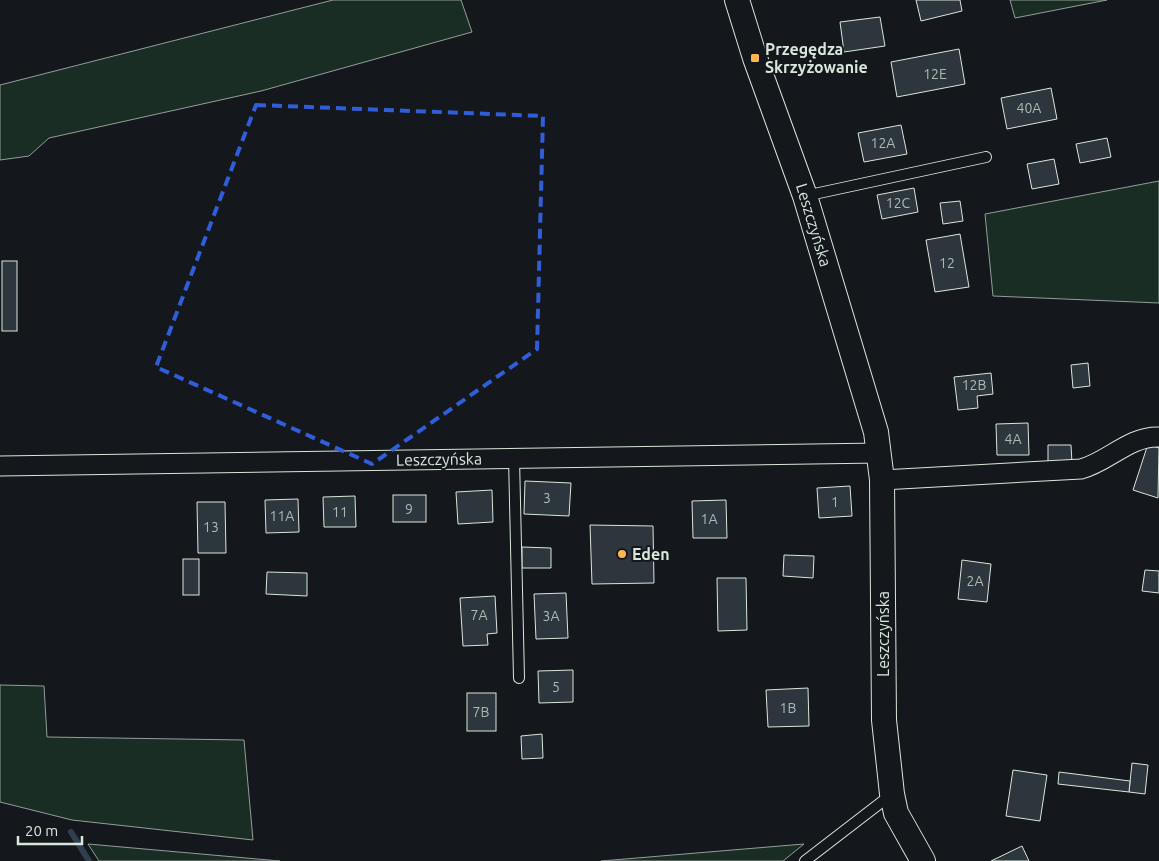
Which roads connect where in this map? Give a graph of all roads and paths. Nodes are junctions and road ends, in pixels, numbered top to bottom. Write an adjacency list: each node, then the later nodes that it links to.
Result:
1 (737, 0): 3 (street, Leszczyńska)
2 (986, 157): 3 (lane)
3 (806, 196): 5 (street, Leszczyńska)
4 (1159, 436): 8 (street)
5 (879, 454): 6 (street, Leszczyńska); 8 (street, Leszczyńska)
6 (514, 458): 7 (street, Leszczyńska); 9 (lane)
7 (0, 466)
8 (882, 480): 10 (street, Leszczyńska)
9 (519, 678)
10 (894, 804): 11 (lane); 12 (street)
11 (806, 861)
12 (923, 861)

